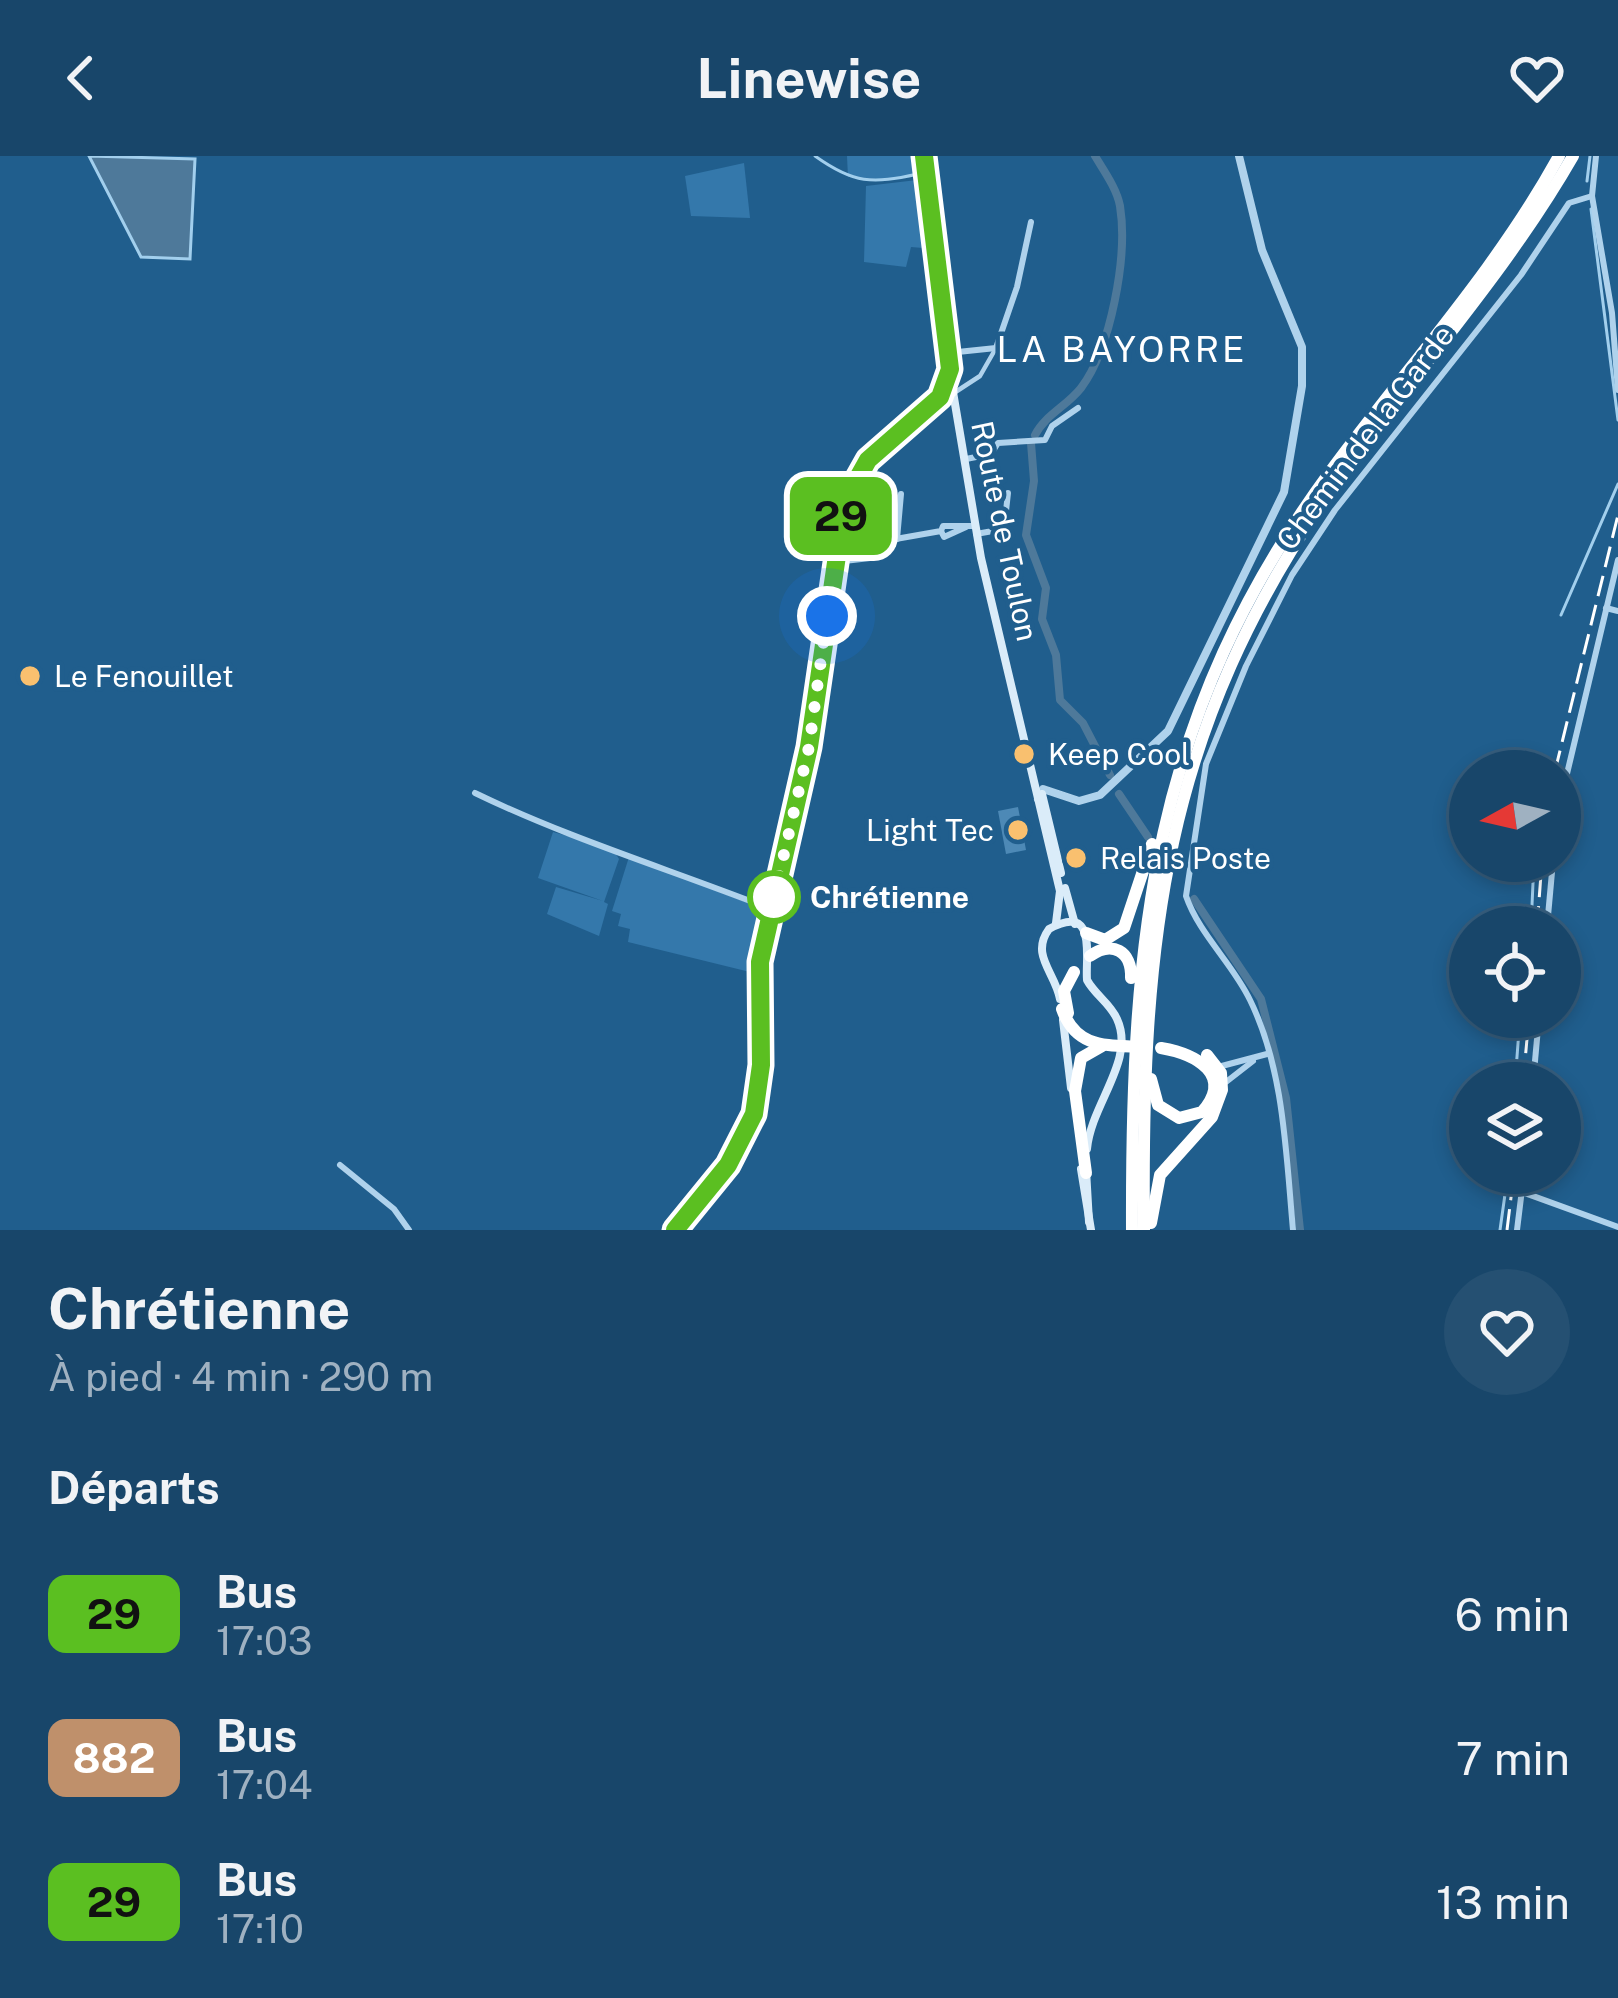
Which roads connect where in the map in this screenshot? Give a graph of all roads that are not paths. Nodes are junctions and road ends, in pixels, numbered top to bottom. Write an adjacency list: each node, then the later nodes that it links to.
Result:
1 (924, 156): 9 (main road, Route de Toulon)
2 (1239, 156): 31 (street)
3 (1559, 156): 27 (highway)
4 (1573, 156): 29 (highway)
5 (1596, 156): 6 (street)
6 (1592, 196): 11 (street); 41 (street, Chemin de la Garde)
7 (1030, 222): 8 (street)
8 (996, 348): 9 (street); 12 (street)
9 (948, 353): 10 (main road, Route de Toulon)
10 (950, 369): 12 (main road, Route de Toulon); 13 (main road)
11 (1618, 390)
12 (953, 392): 13 (main road); 15 (main road, Route de Toulon)
13 (940, 397): 23 (main road)
14 (1078, 408): 15 (street)
15 (962, 459): 18 (main road, Route de Toulon)
16 (901, 494): 20 (street)
17 (1008, 494): 18 (street)
18 (972, 529): 20 (street); 26 (main road, Route de Toulon)
19 (875, 530): 21 (street)
20 (897, 538): 21 (street)
21 (873, 543): 23 (street)
22 (1618, 560): 24 (street)
23 (828, 607): 32 (main road)
24 (1606, 608): 25 (street); 28 (street)
25 (1618, 611)
26 (1016, 700): 31 (main road, Route de Toulon); 31 (main road, Route de Toulon)
27 (1193, 724): 34 (highway); 51 (highway)
28 (1573, 750)
29 (1188, 781): 42 (highway); 52 (highway)
30 (475, 793): 32 (street)
31 (1040, 796): 33 (main road, Route de Toulon); 34 (main road, Route de Toulon)
32 (771, 909): 50 (main road)
33 (1056, 924): 34 (main road); 36 (main road)
34 (1081, 929): 35 (main road)
35 (1088, 960): 37 (main road); 44 (main road); 51 (highway)
36 (1047, 966): 37 (main road); 38 (main road)
37 (1074, 973): 39 (highway)
38 (1062, 1009): 39 (highway); 47 (main road)
39 (1102, 1046): 40 (highway); 44 (highway)
40 (1160, 1048): 42 (highway); 42 (highway)
41 (1267, 1054): 42 (street); 42 (street); 53 (street, Chemin de la Garde)
42 (1220, 1073): 52 (highway)
43 (340, 1165): 49 (street)
44 (1086, 1173): 47 (main road)
45 (1522, 1194): 54 (street)
46 (1527, 1194): 48 (street)
47 (1090, 1226)
48 (1618, 1227)
49 (409, 1230)
50 (675, 1230)
51 (1130, 1230)
52 (1148, 1230)
53 (1293, 1230)
54 (1517, 1230)

